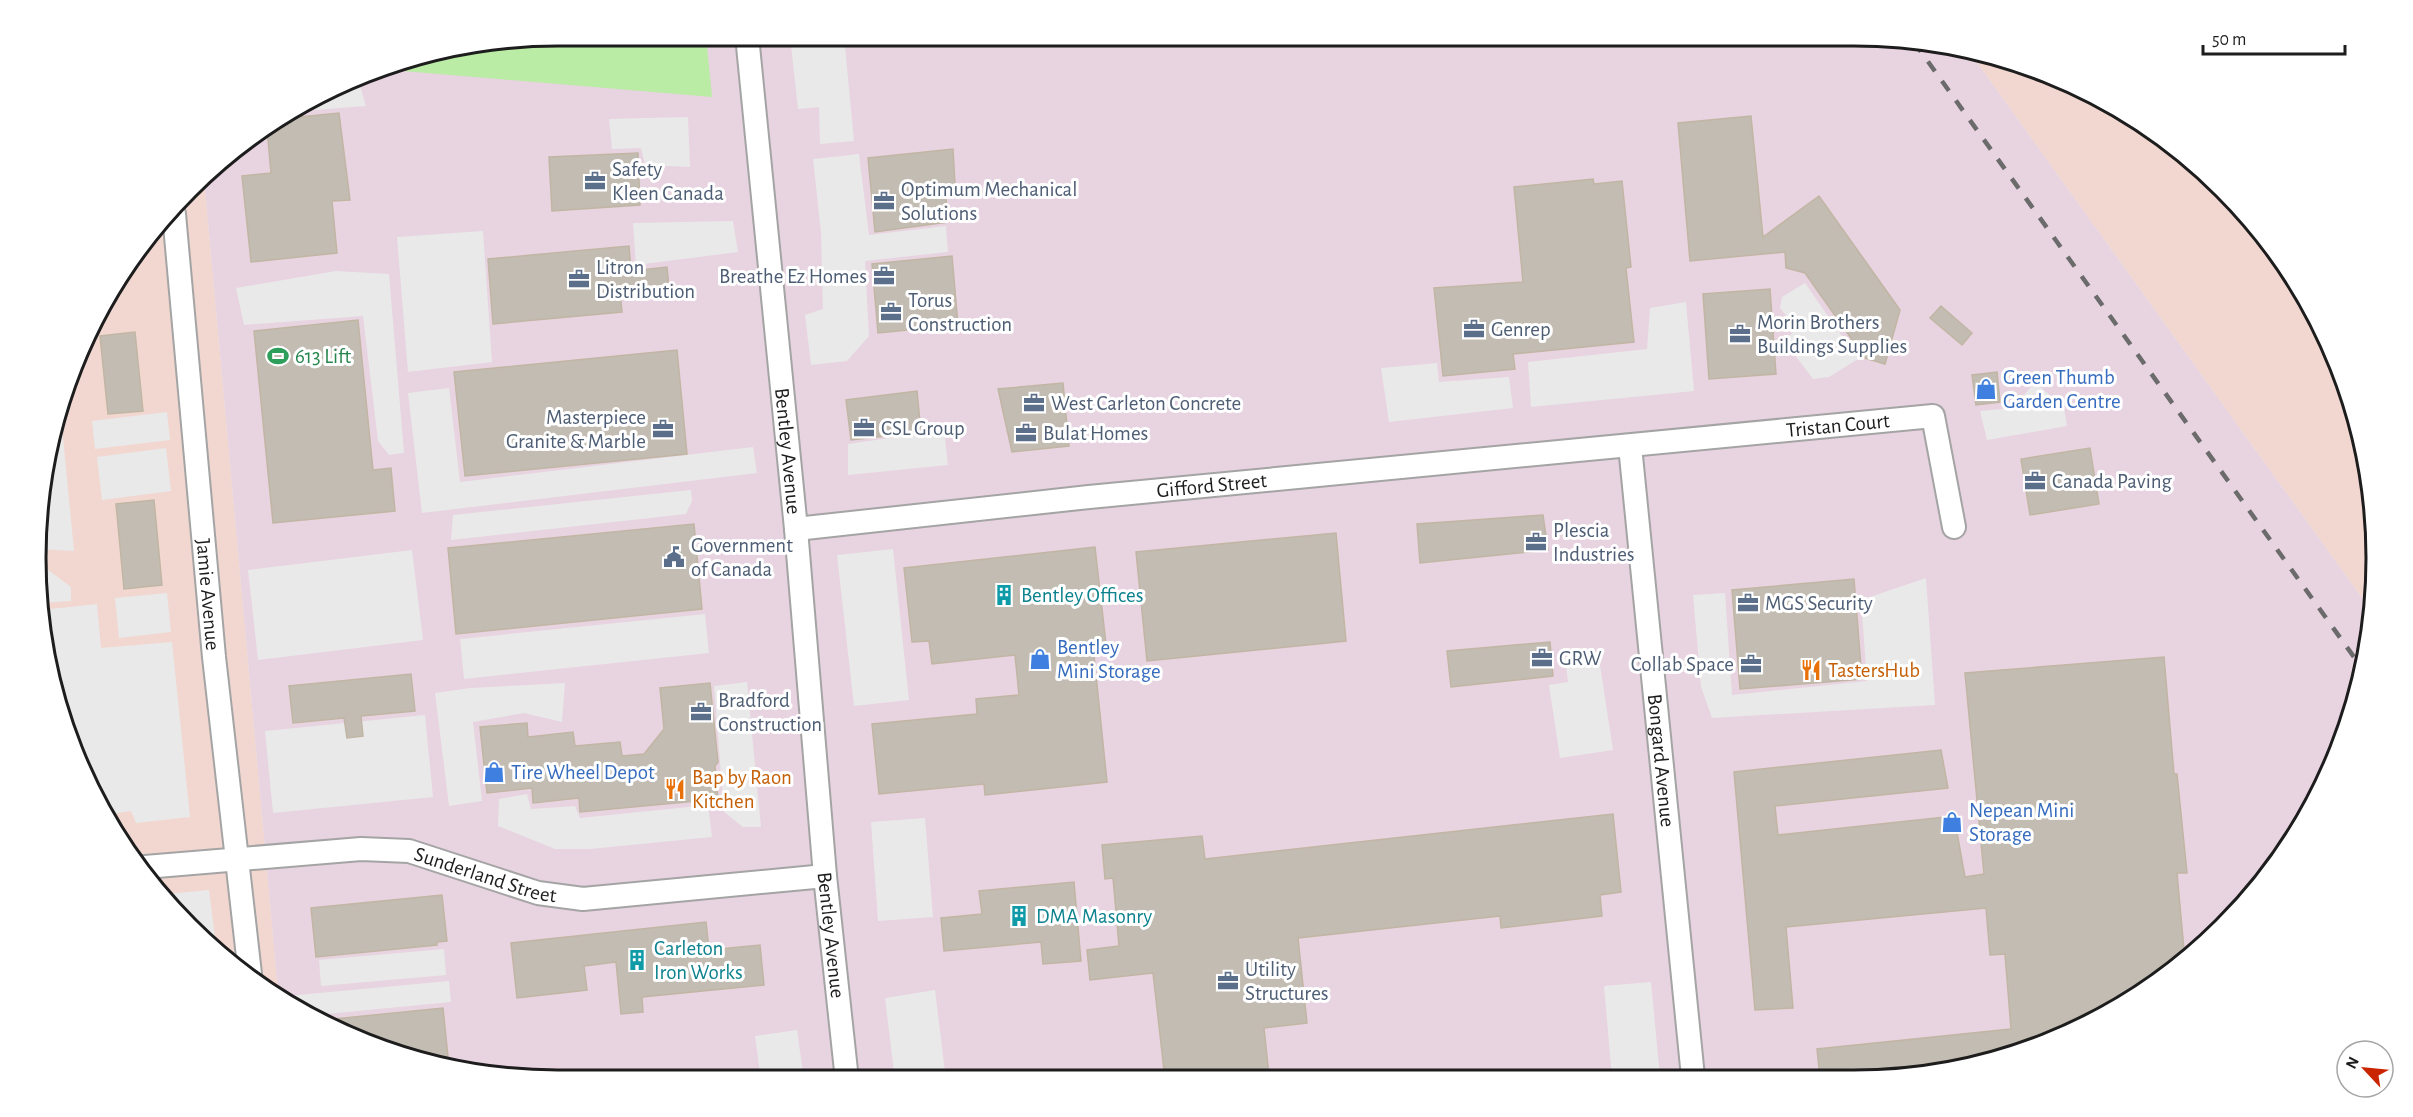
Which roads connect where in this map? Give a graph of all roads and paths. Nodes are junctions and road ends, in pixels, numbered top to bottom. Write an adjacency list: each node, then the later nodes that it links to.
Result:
1 (748, 46): 5 (street, Bentley Avenue)
2 (175, 220): 6 (street, Jamie Avenue)
3 (1630, 446): 4 (street, Tristan Court); 5 (street, Gifford Street); 11 (street, Bongard Avenue)
4 (1954, 527)
5 (796, 529): 8 (street, Bentley Avenue)
6 (239, 858): 7 (street, Sunderland Street); 8 (street, Sunderland Street); 9 (street, Jamie Avenue)
7 (150, 867)
8 (825, 876): 10 (street, Bentley Avenue)
9 (249, 967)
10 (846, 1070)
11 (1692, 1070)

